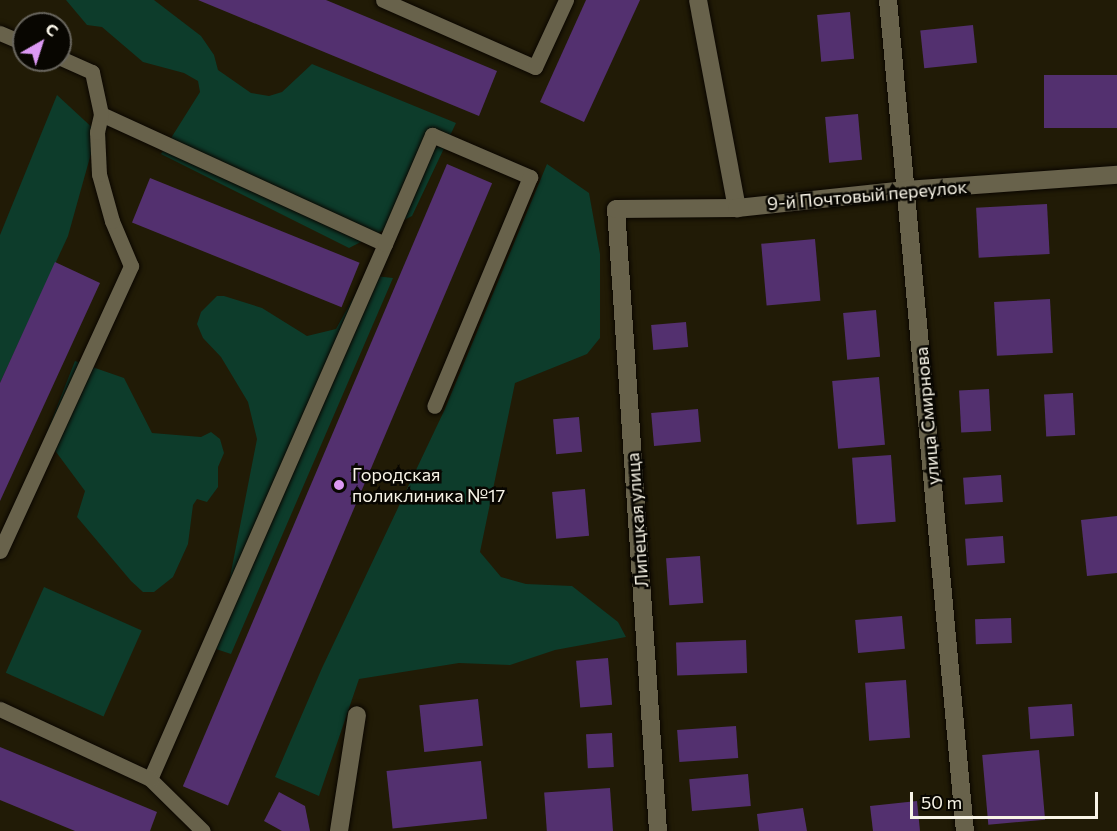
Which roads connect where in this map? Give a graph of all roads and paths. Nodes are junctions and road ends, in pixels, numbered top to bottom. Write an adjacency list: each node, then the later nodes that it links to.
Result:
1 (383, 0): 2 (lane)
2 (566, 0)
3 (698, 0): 9 (street)
4 (888, 0): 8 (street, улица Смирнова)
5 (72, 63): 6 (lane)
6 (101, 114): 11 (lane); 13 (lane)
7 (1117, 175): 8 (street, 9-й Почтовый переулок)
8 (906, 190): 9 (street, 9-й Почтовый переулок); 20 (street, улица Смирнова)
9 (737, 208): 10 (street, 9-й Почтовый переулок)
10 (616, 209): 19 (street, Липецкая улица)
11 (385, 244): 12 (lane); 16 (lane)
12 (434, 405)
13 (0, 550)
14 (0, 709): 16 (lane)
15 (357, 714): 18 (street)
16 (150, 779): 17 (lane)
17 (203, 831)
18 (339, 831)
19 (658, 831)
20 (965, 831)

